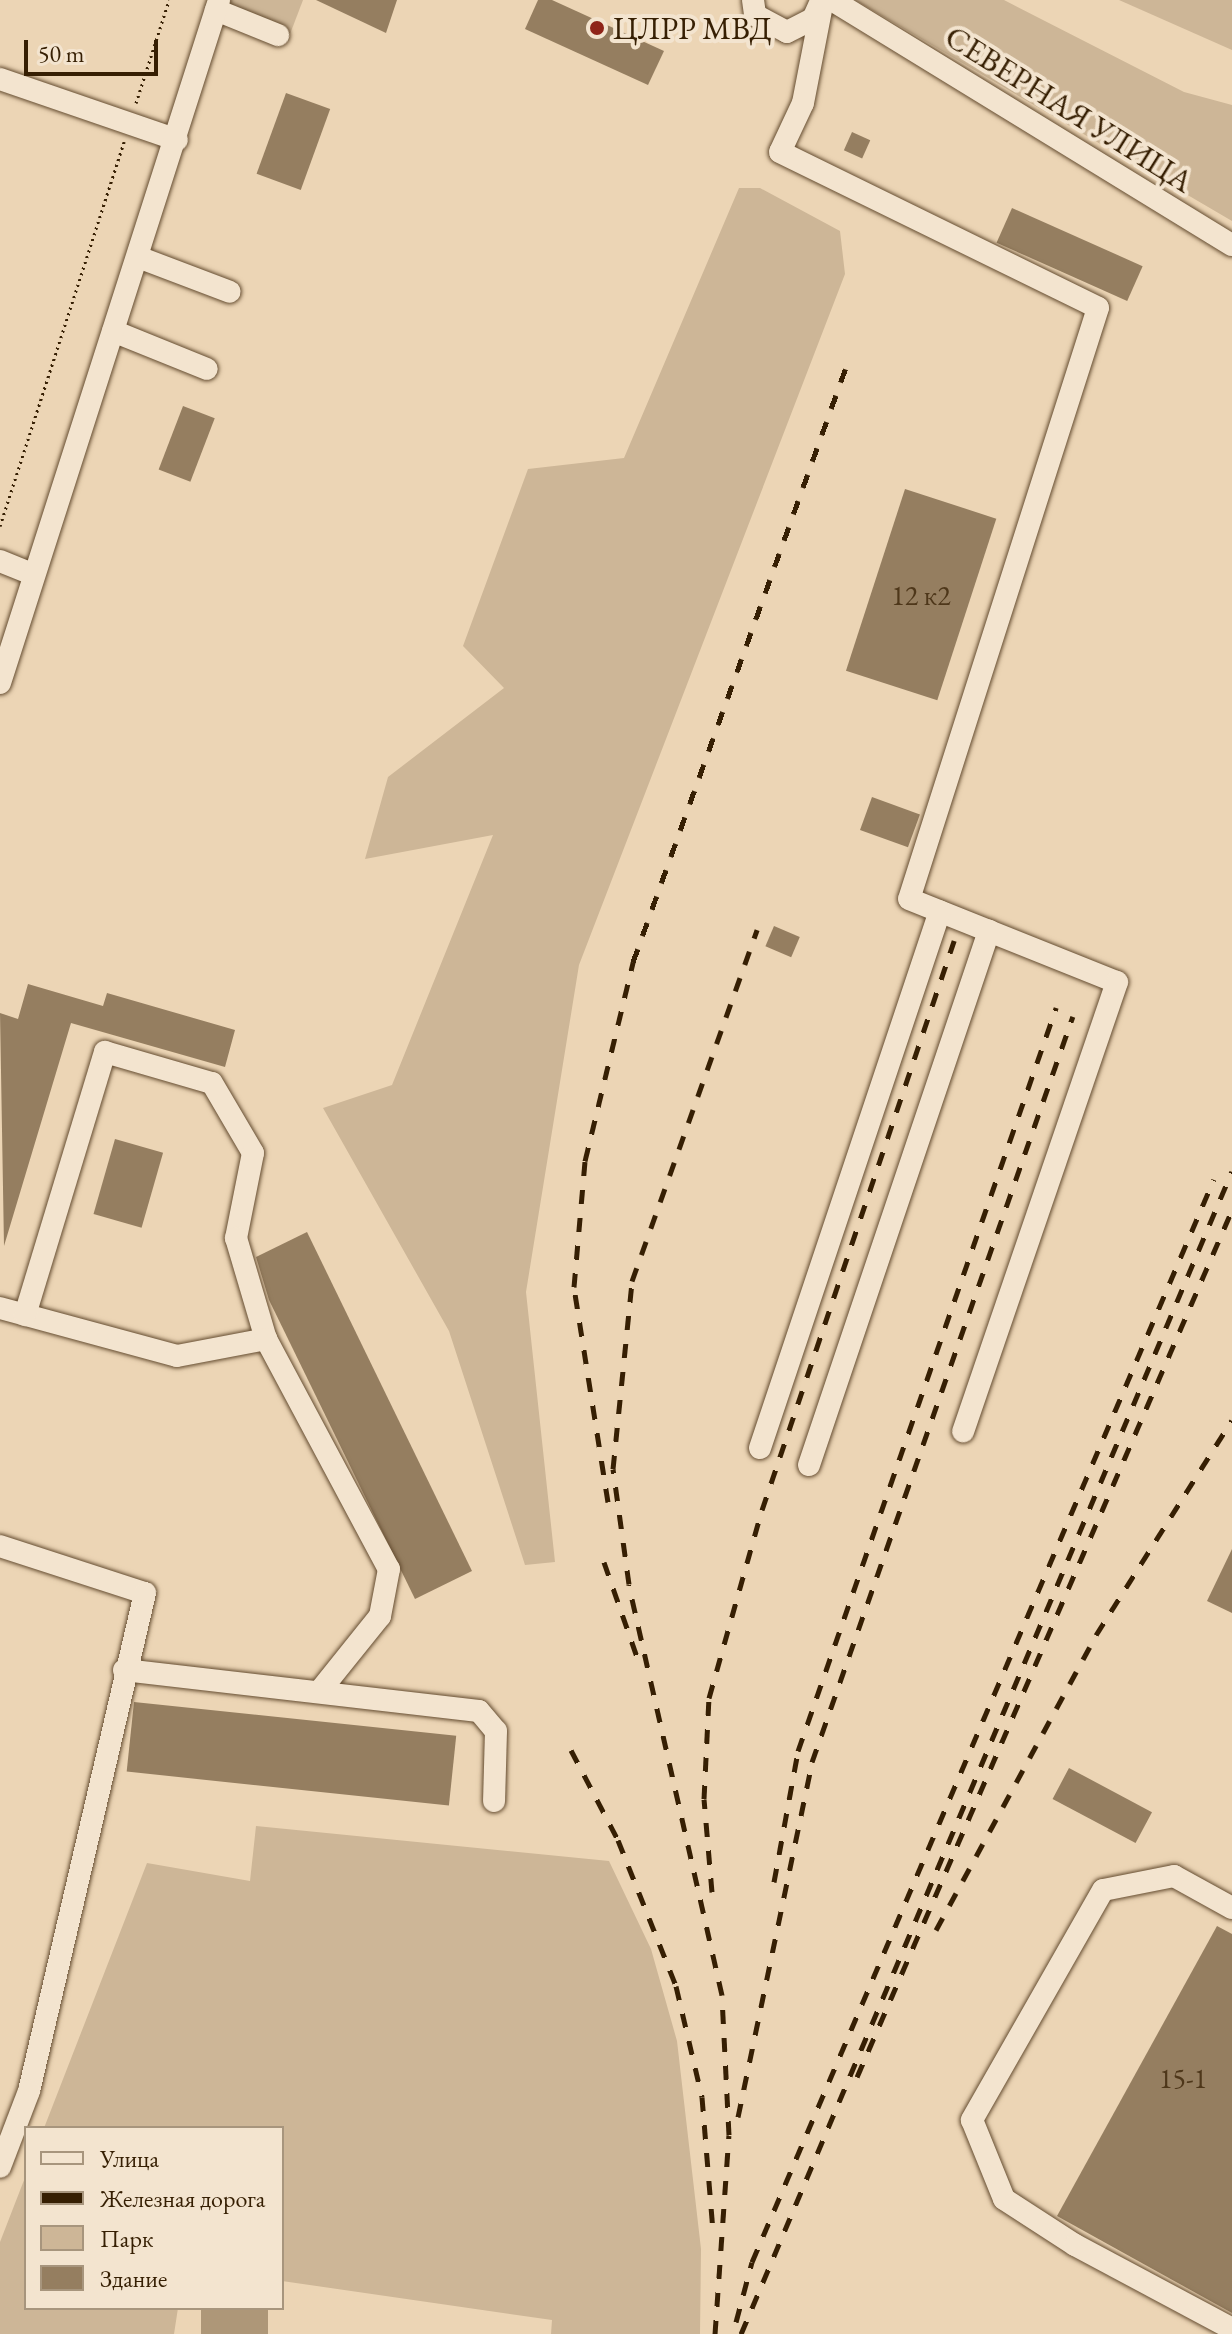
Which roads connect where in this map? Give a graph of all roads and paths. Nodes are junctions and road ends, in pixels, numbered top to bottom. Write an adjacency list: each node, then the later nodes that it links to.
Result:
1 (169, 0): 8 (path)
2 (753, 0): 3 (street)
3 (822, 0): 19 (street)
4 (832, 0): 10 (street, СЕВЕРНАЯ УЛИЦА)
5 (218, 5): 6 (street); 9 (street)
6 (278, 35)
7 (0, 79): 8 (street)
8 (128, 127): 9 (street); 15 (path)
9 (177, 140): 11 (street)
10 (1232, 245)
11 (138, 257): 12 (street); 13 (street)
12 (230, 292)
13 (113, 331): 14 (street); 17 (street)
14 (207, 369)
15 (0, 526)
16 (0, 561): 17 (street)
17 (33, 574): 18 (street)
18 (0, 683)
19 (940, 911): 20 (street); 25 (street)
20 (989, 931): 24 (street); 26 (street)
21 (0, 1308): 22 (street)
22 (25, 1315): 23 (street); 23 (street)
23 (266, 1339): 29 (street)
24 (963, 1431)
25 (760, 1448)
26 (809, 1465)
27 (0, 1546): 28 (street)
28 (124, 1670): 29 (street); 32 (street)
29 (319, 1692): 30 (street)
30 (494, 1801)
31 (1232, 1908): 33 (street)
32 (0, 2167)
33 (1232, 2329)

